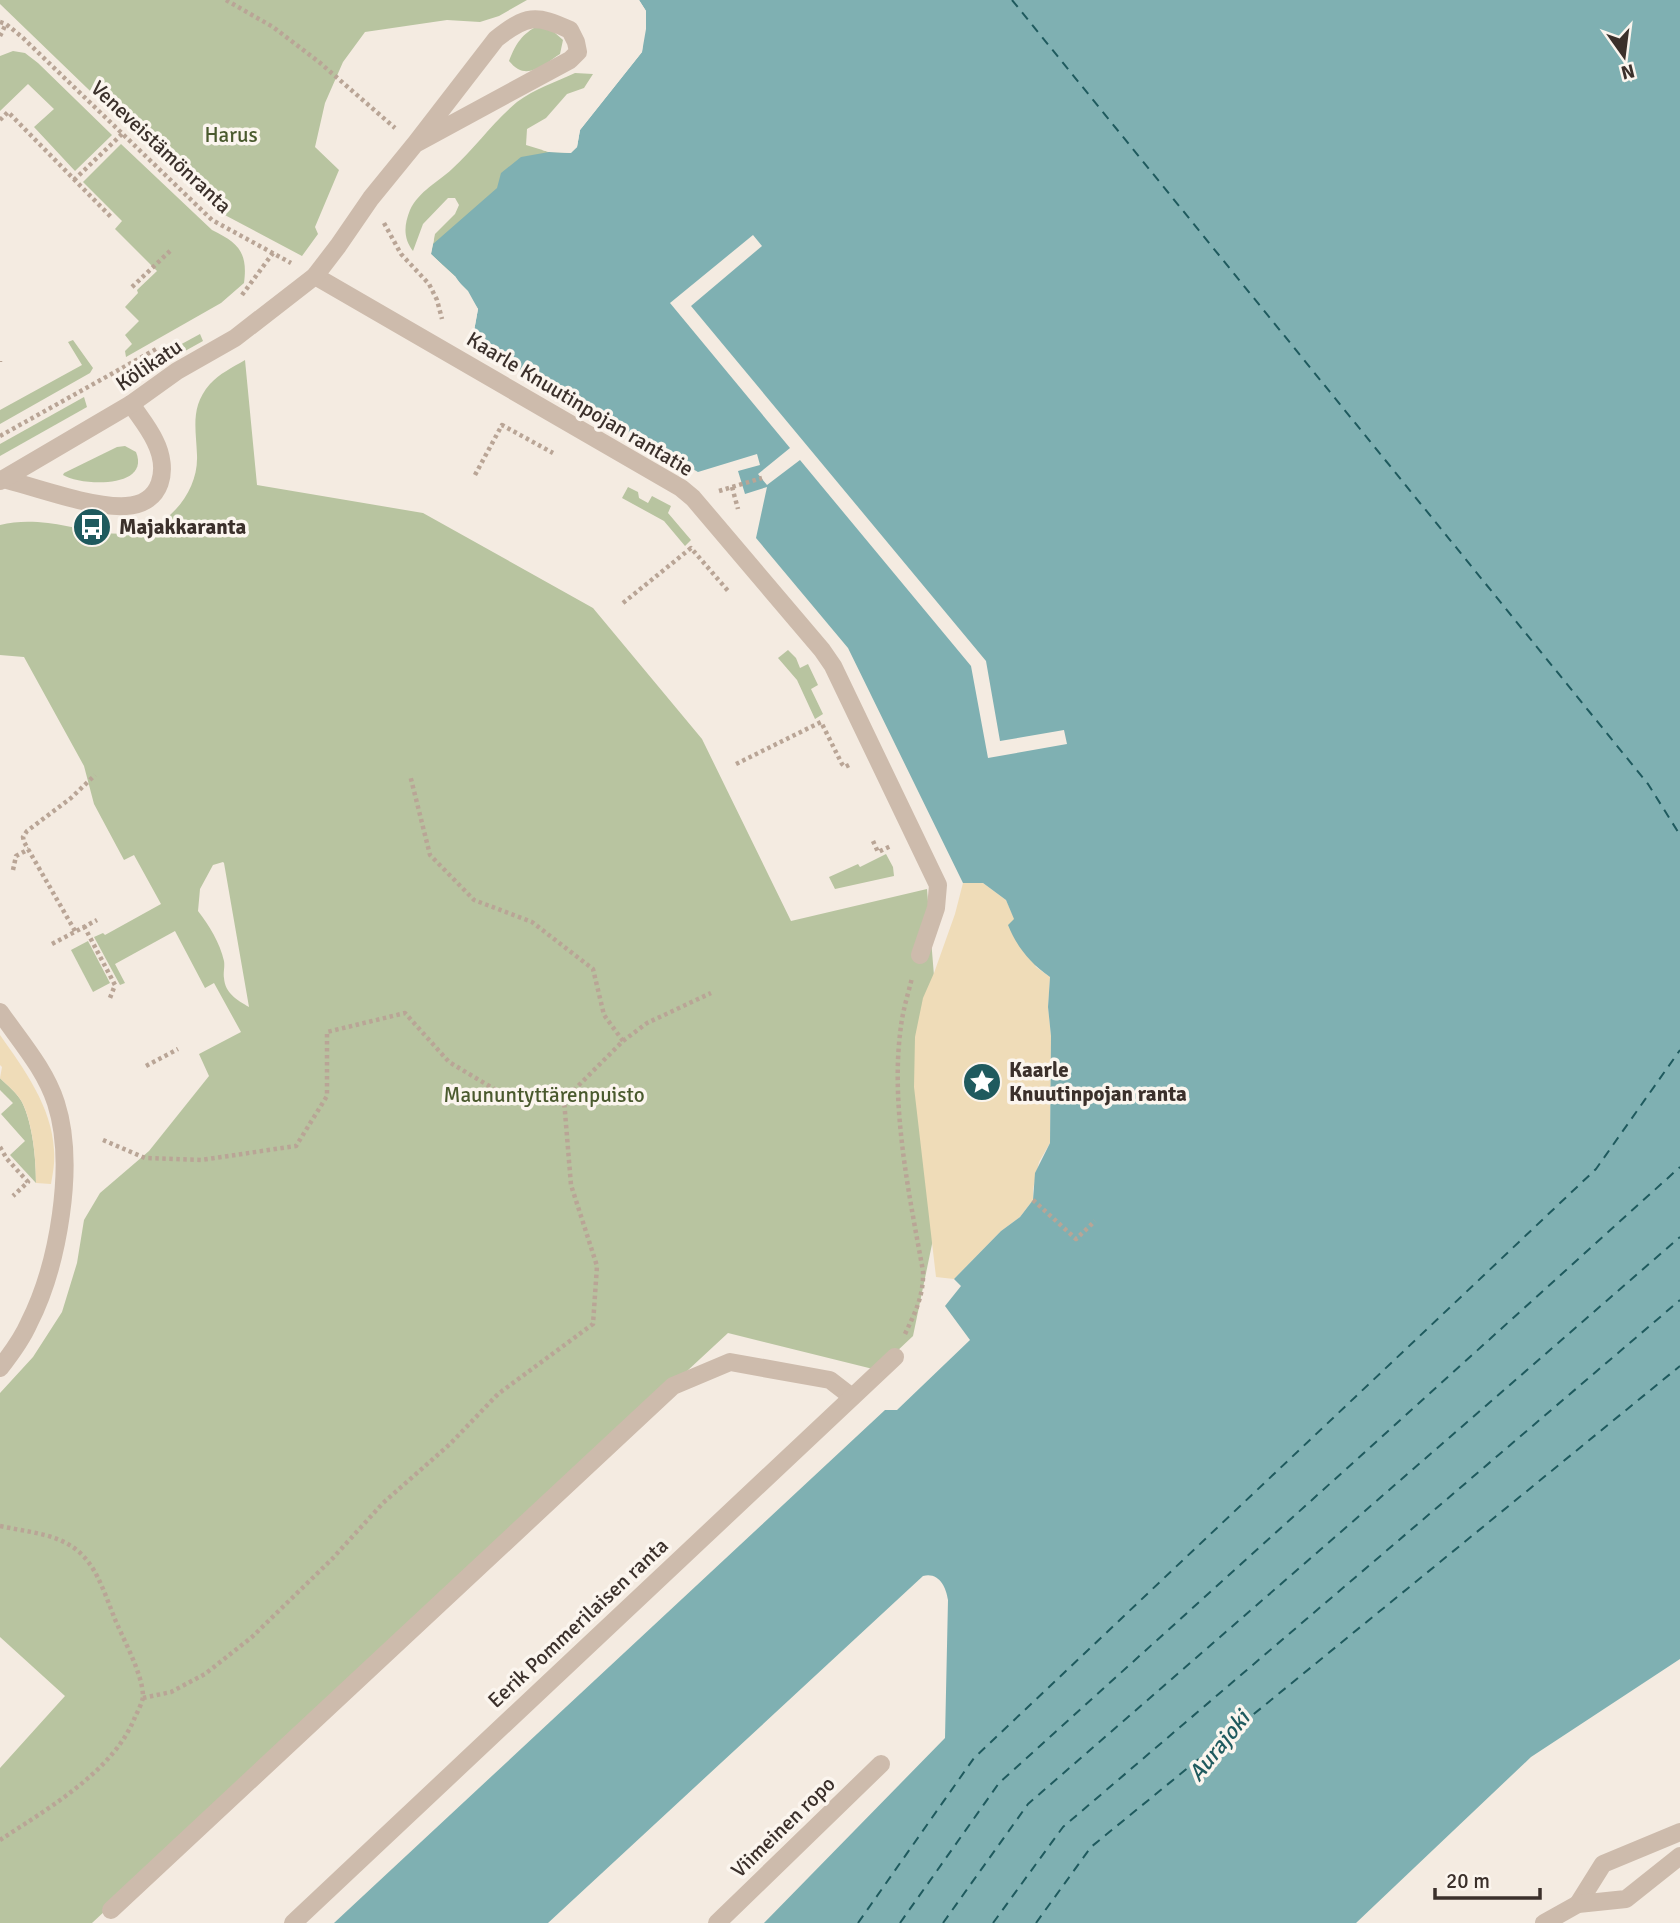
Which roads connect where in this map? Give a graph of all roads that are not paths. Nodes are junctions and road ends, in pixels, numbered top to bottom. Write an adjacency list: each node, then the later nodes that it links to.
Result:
1 (415, 144): 1 (street, Kölikatu); 2 (street, Kölikatu)
2 (315, 276): 3 (street, Kölikatu); 5 (street, Kaarle Knuutinpojan rantatie)
3 (131, 404): 4 (street, Kölikatu); 4 (street)
4 (2, 480)
5 (920, 955)
6 (0, 1012): 8 (street)
7 (895, 1357): 9 (street, Eerik Pommerilaisen ranta)
8 (0, 1368)
9 (852, 1397): 14 (street); 15 (street, Eerik Pommerilaisen ranta)
10 (881, 1764): 16 (street, Viimeinen ropo)
11 (1680, 1832): 13 (street)
12 (1680, 1856): 13 (street)
13 (1578, 1904): 17 (street)
14 (111, 1910)
15 (293, 1923)
16 (717, 1923)
17 (1544, 1923)

